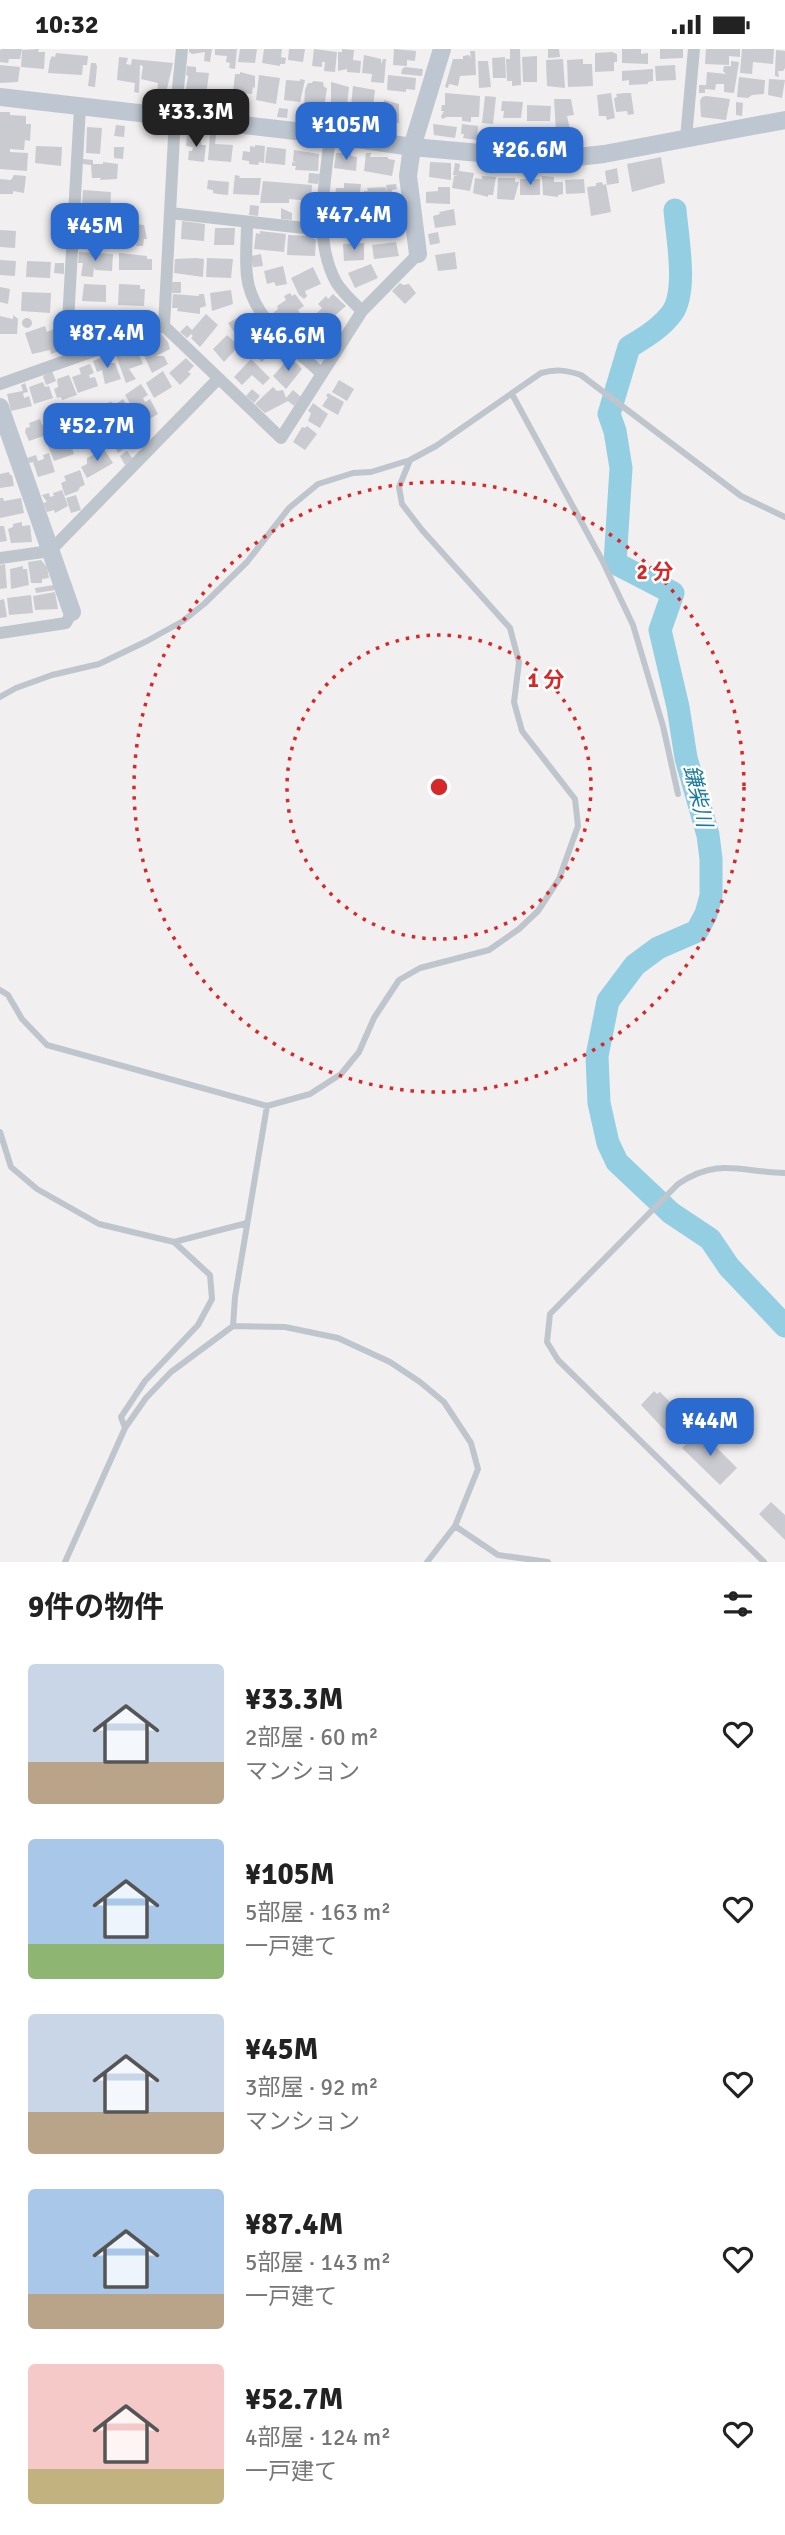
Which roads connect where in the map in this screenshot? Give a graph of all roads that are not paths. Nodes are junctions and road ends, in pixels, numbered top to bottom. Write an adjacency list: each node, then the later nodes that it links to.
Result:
1 (182, 49): 6 (street)
2 (442, 49): 10 (street)
3 (694, 49): 9 (street)
4 (0, 97): 5 (street)
5 (80, 107): 6 (street); 17 (street)
6 (175, 118): 8 (street); 11 (street)
7 (785, 120): 9 (street)
8 (330, 135): 10 (street); 13 (street)
9 (686, 138): 10 (street)
10 (412, 147): 14 (street)
11 (170, 213): 12 (street); 16 (street)
12 (247, 222): 13 (street); 18 (street)
13 (322, 230): 15 (street)
14 (418, 254): 15 (street)
15 (362, 311): 18 (street)
16 (164, 326): 17 (street); 19 (street)
17 (81, 355): 20 (street)
18 (322, 374): 19 (street)
19 (218, 379): 25 (street)
20 (0, 384)
21 (513, 394): 23 (lane); 24 (lane); 30 (lane)
22 (0, 407): 25 (street)
23 (410, 460): 29 (lane); 32 (lane)
24 (785, 517)
25 (50, 551): 26 (street); 27 (street)
26 (0, 558)
27 (72, 612): 28 (street)
28 (0, 633)
29 (0, 697)
30 (678, 794)
31 (0, 990): 32 (lane)
32 (267, 1106): 35 (lane)
33 (0, 1132): 36 (lane)
34 (785, 1173): 45 (lane)
35 (247, 1223): 36 (lane); 37 (lane)
36 (174, 1242): 38 (lane)
37 (233, 1326): 38 (lane); 39 (lane)
38 (125, 1428): 41 (lane)
39 (455, 1526): 40 (lane); 42 (lane)
40 (498, 1555): 43 (lane); 44 (lane)
41 (65, 1562)
42 (427, 1562)
43 (492, 1562)
44 (548, 1562)
45 (764, 1562)

